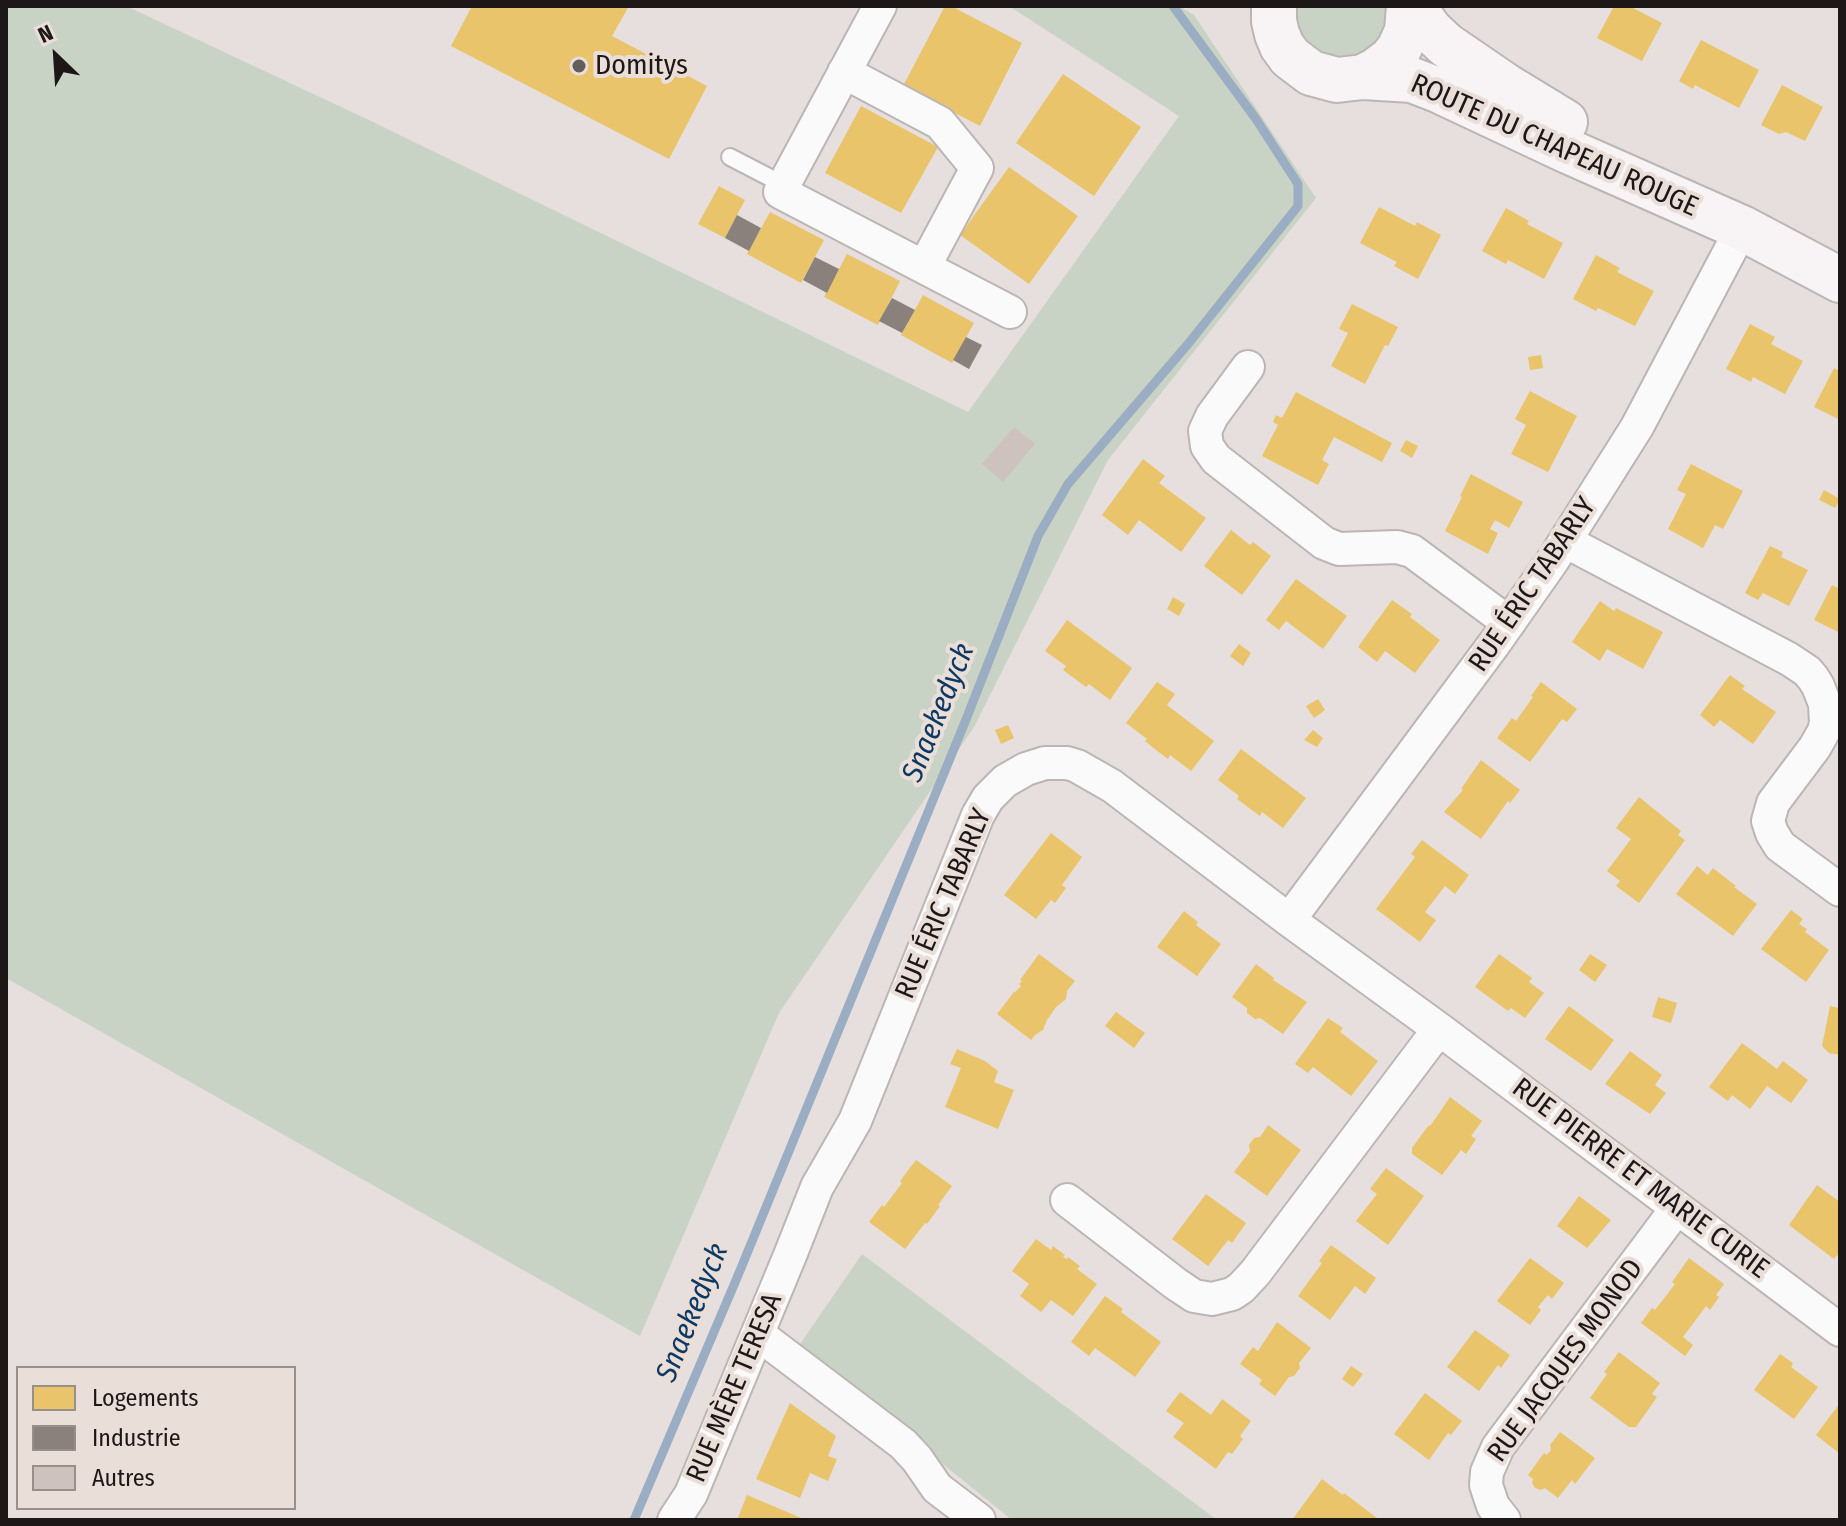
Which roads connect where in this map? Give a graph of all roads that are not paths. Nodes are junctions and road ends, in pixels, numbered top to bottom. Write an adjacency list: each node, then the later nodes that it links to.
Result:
1 (880, 6): 5 (street)
2 (1253, 6): 4 (street)
3 (1411, 6): 6 (street); 9 (street, ROUTE DU CHAPEAU ROUGE)
4 (1277, 23): 6 (street, ROUTE DU CHAPEAU ROUGE)
5 (844, 72): 8 (street); 10 (street)
6 (1363, 77): 9 (street, ROUTE DU CHAPEAU ROUGE)
7 (730, 157): 8 (lane)
8 (782, 188): 10 (street)
9 (1742, 228): 11 (street, ROUTE DU CHAPEAU ROUGE); 14 (street, RUE ÉRIC TABARLY)
10 (924, 267): 12 (street)
11 (1840, 280)
12 (1010, 312)
13 (1248, 367): 15 (street)
14 (1565, 541): 15 (street, RUE ÉRIC TABARLY); 16 (street)
15 (1509, 623): 17 (street, RUE ÉRIC TABARLY)
16 (1840, 890)
17 (1289, 920): 18 (street, RUE ÉRIC TABARLY); 21 (street, RUE ÉRIC TABARLY)
18 (1439, 1029): 19 (street); 20 (street, RUE PIERRE ET MARIE CURIE)
19 (1067, 1200)
20 (1677, 1208): 22 (street, RUE PIERRE ET MARIE CURIE); 26 (street, RUE JACQUES MONOD)
21 (791, 1253): 23 (street, RUE MÈRE TERESA)
22 (1840, 1330)
23 (758, 1334): 24 (street, RUE MÈRE TERESA); 25 (street)
24 (674, 1520)
25 (979, 1520)
26 (1504, 1520)

